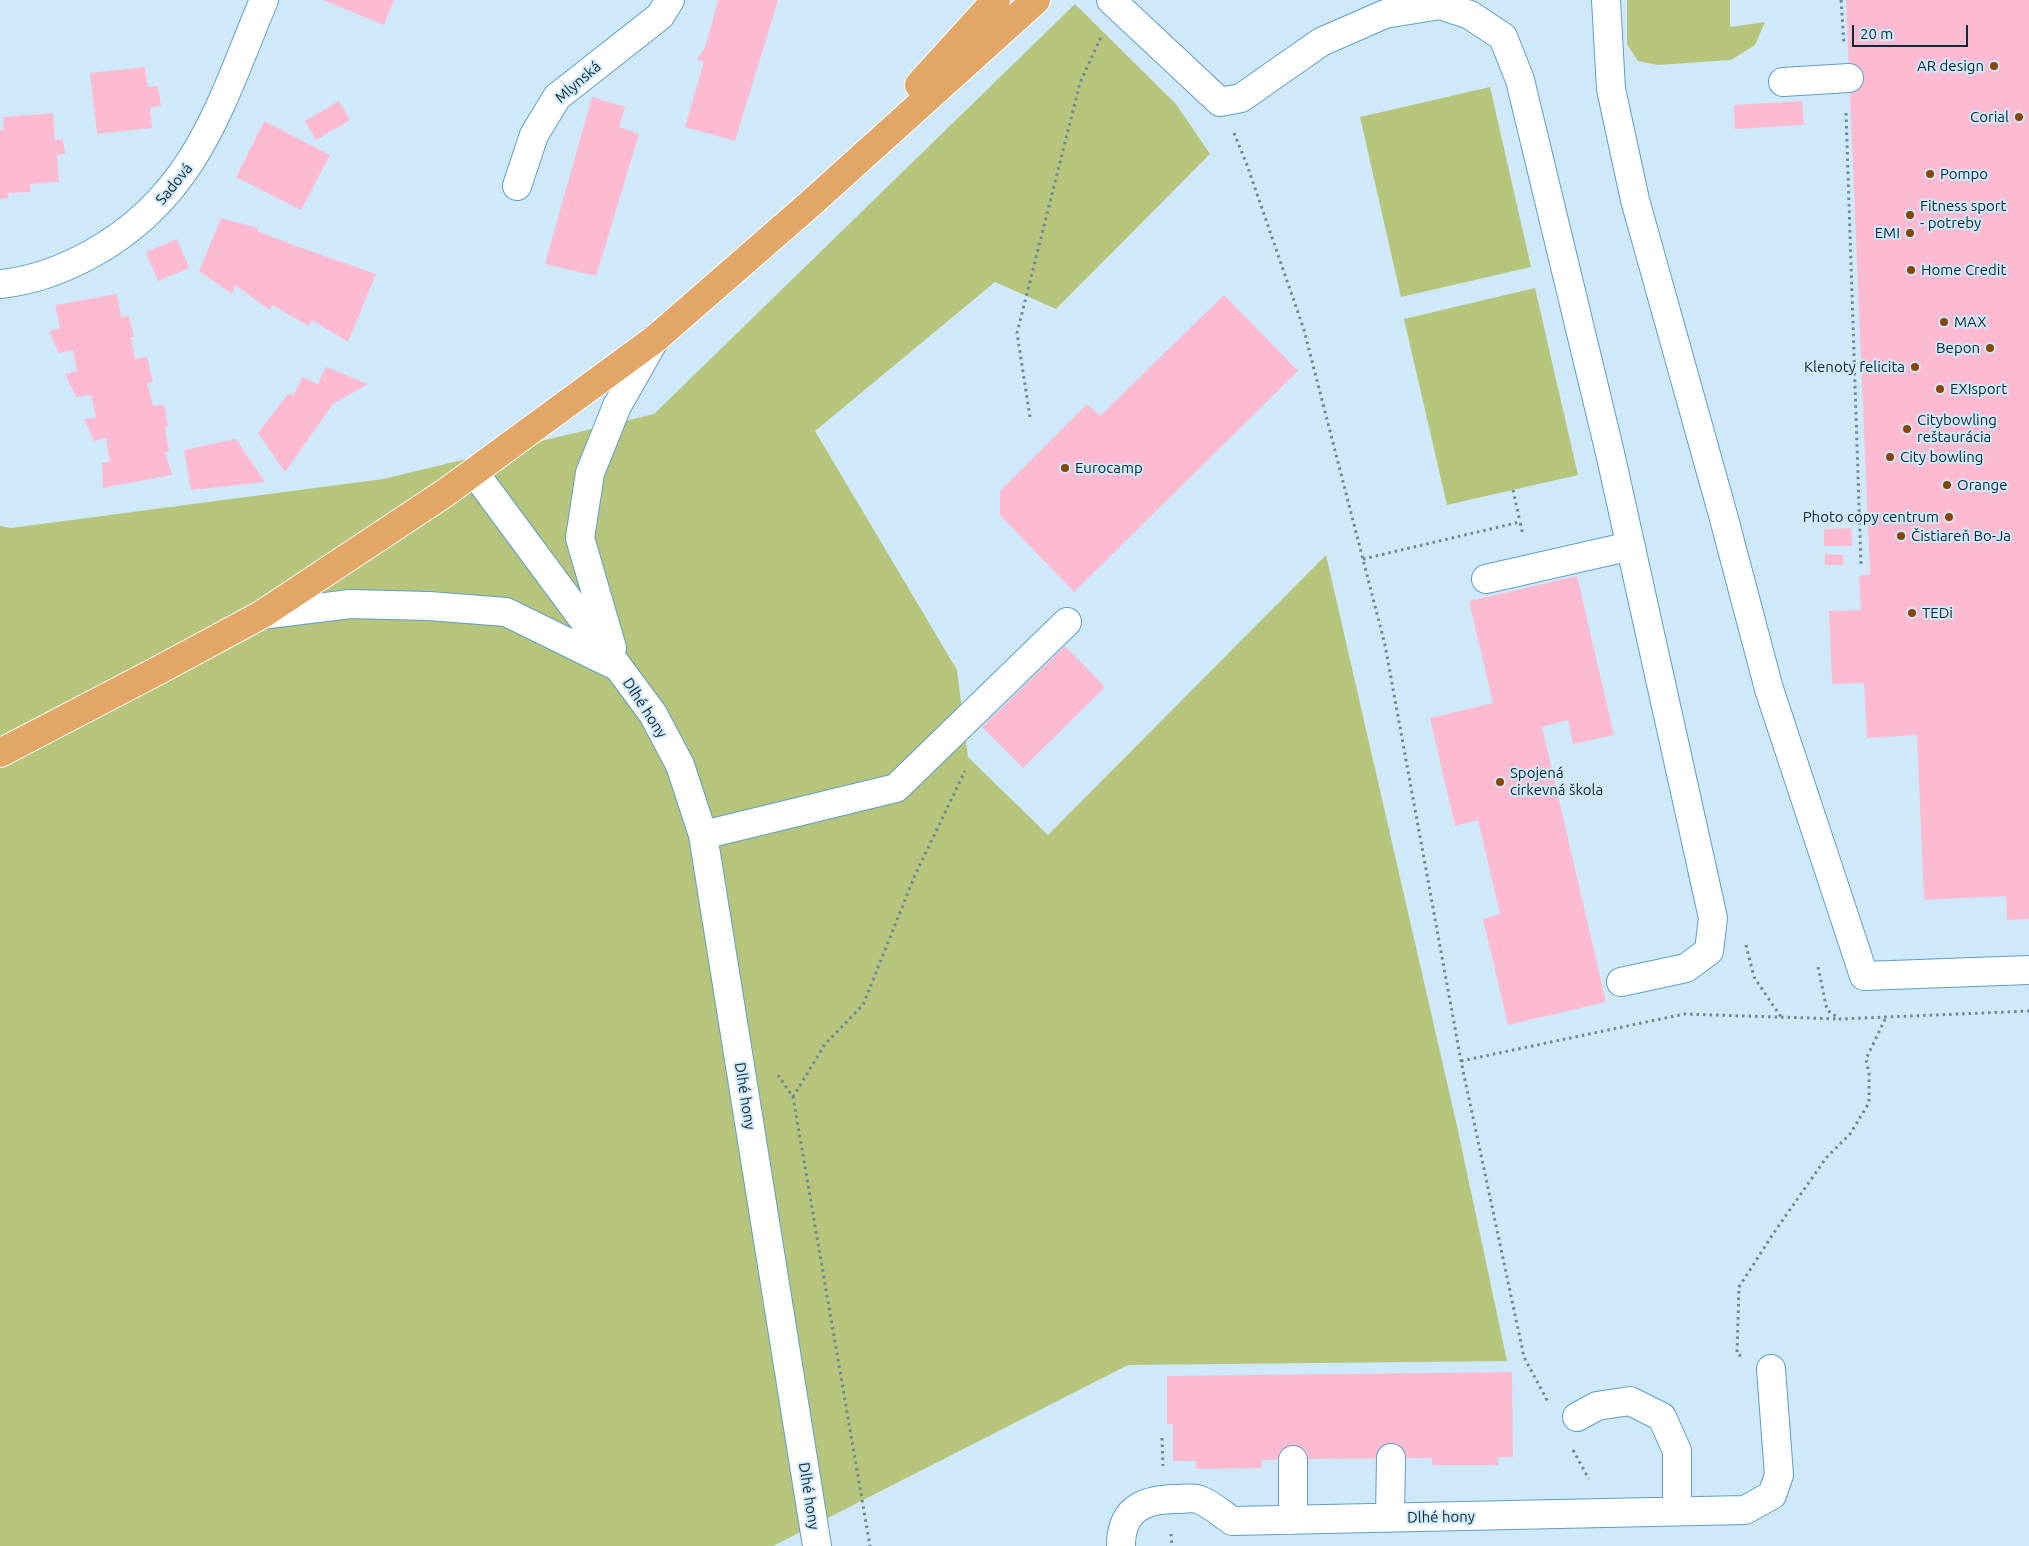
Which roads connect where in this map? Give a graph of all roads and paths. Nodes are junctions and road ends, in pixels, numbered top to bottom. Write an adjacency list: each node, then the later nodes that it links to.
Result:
1 (264, 0): 13 (street, Sadová)
2 (670, 0): 11 (street, Mlynská)
3 (996, 0): 12 (main road)
4 (1036, 0): 12 (main road)
5 (1606, 0): 30 (street)
6 (1841, 0): 8 (path)
7 (1113, 3): 10 (street); 15 (path)
8 (1847, 79): 9 (street); 21 (path)
9 (1783, 82)
10 (1220, 102): 19 (street); 20 (path)
11 (517, 186)
12 (810, 204): 14 (main road)
13 (0, 284)
14 (655, 339): 16 (main road); 26 (street)
15 (1030, 417)
16 (474, 472): 24 (main road); 26 (street, Dlhé hony)
17 (1513, 490): 18 (path)
18 (1520, 522): 20 (path); 22 (path)
19 (1631, 546): 22 (street); 31 (street)
20 (1363, 559): 34 (path)
21 (1861, 565)
22 (1531, 569): 23 (street)
23 (1486, 579)
24 (261, 614): 26 (street, Dlhé hony); 28 (main road)
25 (1067, 622): 27 (street)
26 (617, 666): 29 (street, Dlhé hony)
27 (970, 716): 29 (street); 36 (path)
28 (0, 753)
29 (703, 835): 35 (street, Dlhé hony)
30 (2029, 970)
31 (1621, 982)
32 (1886, 1017): 37 (path)
33 (1840, 1019): 34 (path)
34 (1461, 1061): 38 (path)
35 (742, 1073): 36 (path); 46 (street, Dlhé hony)
36 (793, 1097): 47 (path)
37 (1771, 1369): 42 (street, Dlhé hony)
38 (1551, 1408)
39 (1573, 1430): 42 (street); 43 (path)
40 (1391, 1458): 44 (street)
41 (1293, 1460): 45 (street)
42 (1677, 1511): 43 (street, Dlhé hony)
43 (1607, 1513): 44 (street, Dlhé hony)
44 (1390, 1518): 45 (street, Dlhé hony)
45 (1293, 1520): 48 (street, Dlhé hony)
46 (817, 1546)
47 (870, 1546)
48 (1121, 1546)

